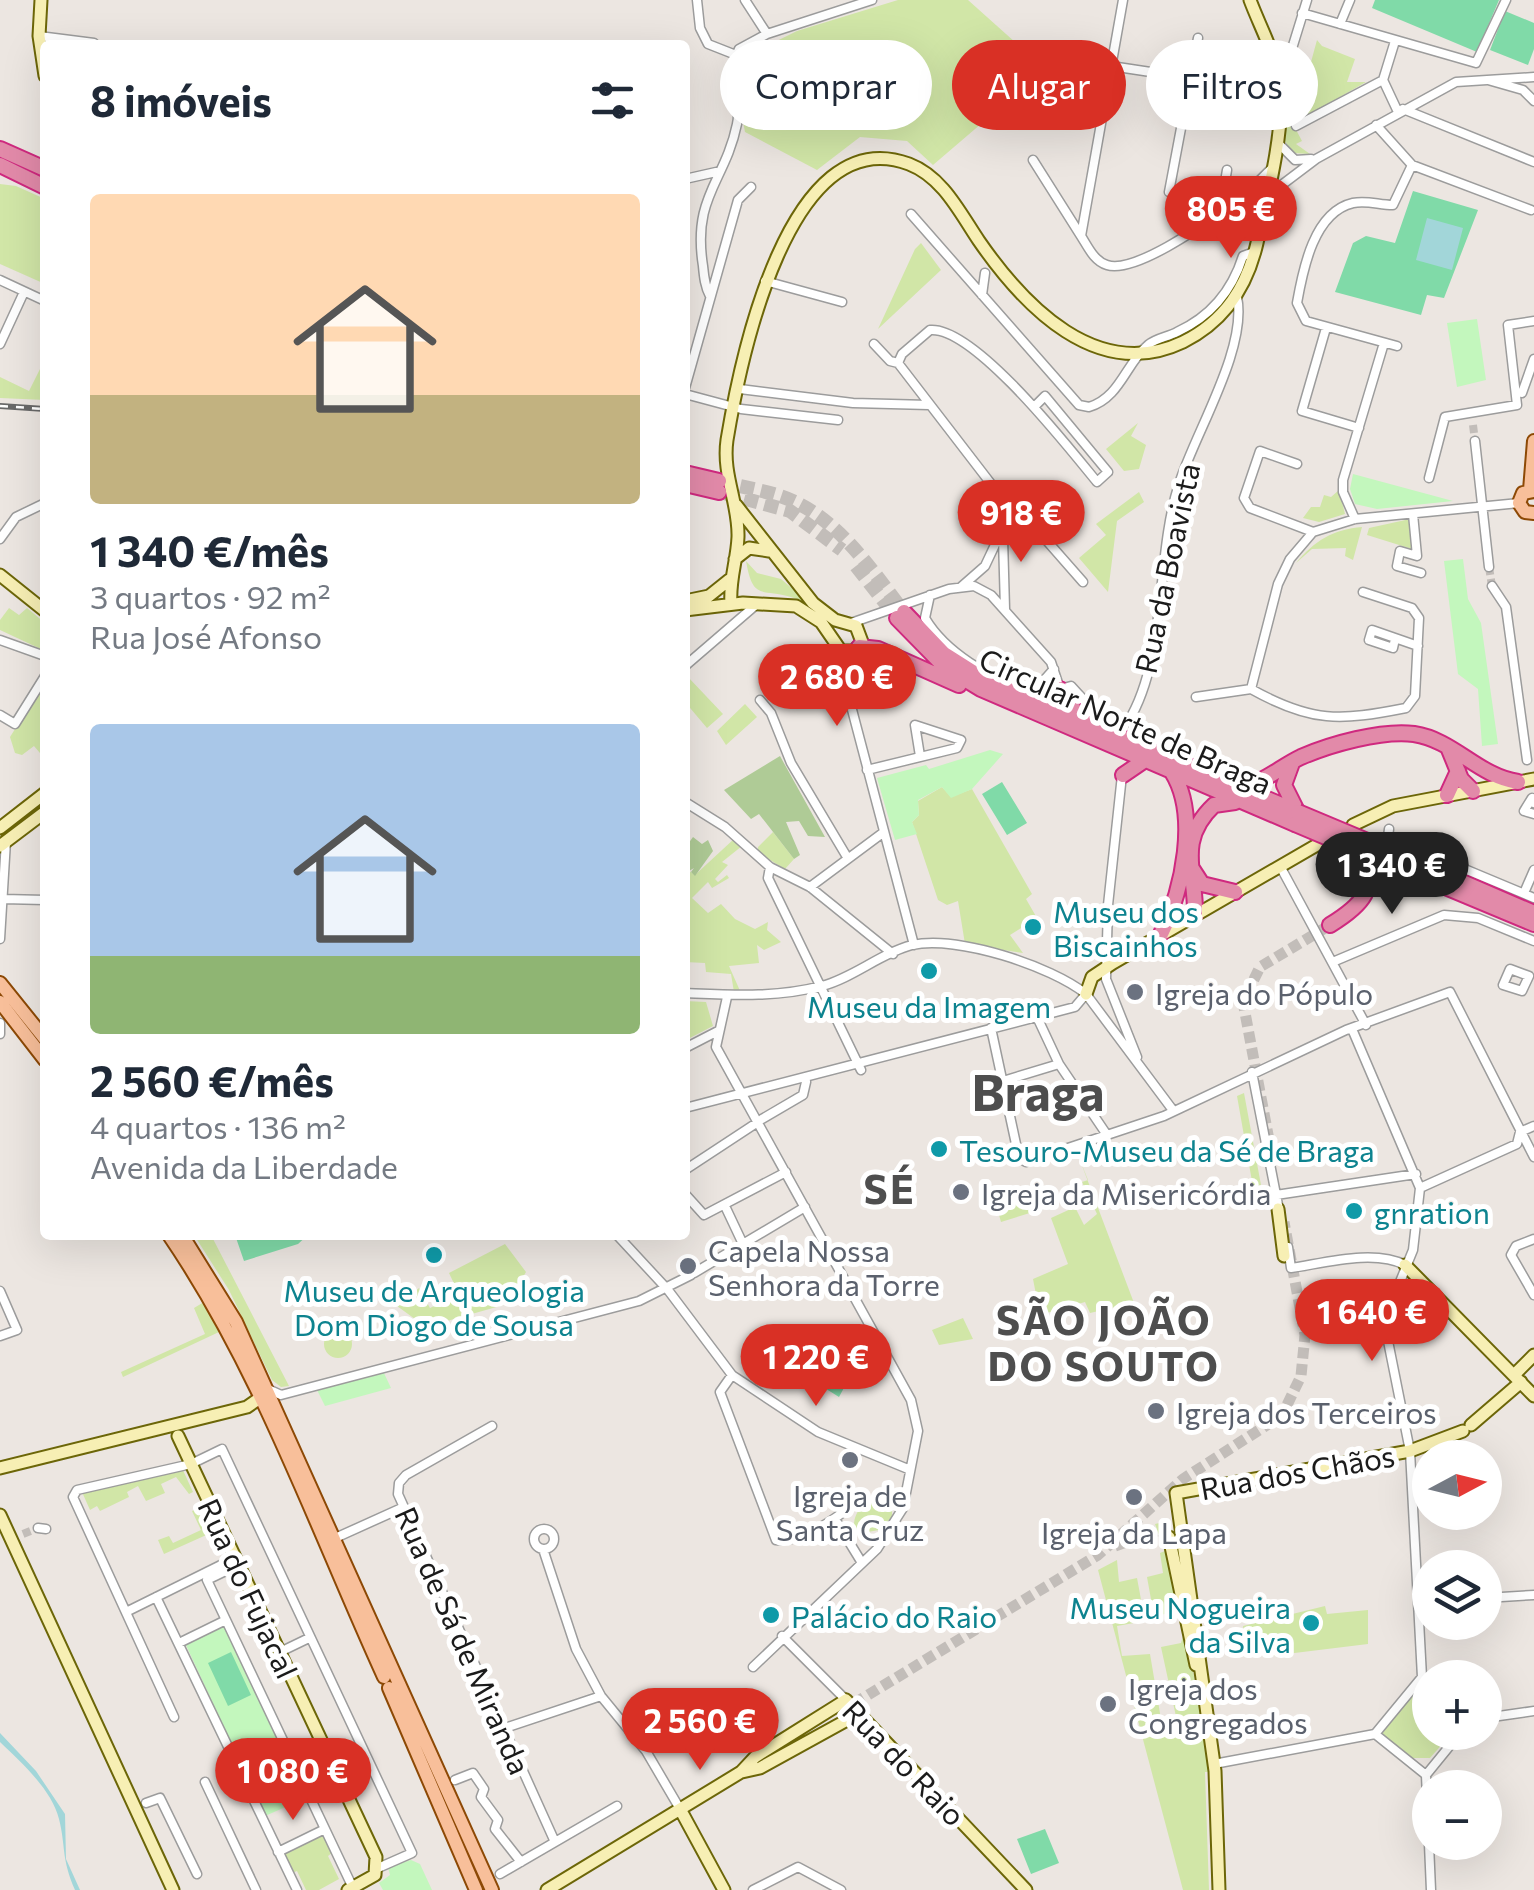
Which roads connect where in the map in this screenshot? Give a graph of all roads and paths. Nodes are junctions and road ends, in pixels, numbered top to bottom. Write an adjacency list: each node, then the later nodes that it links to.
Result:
1 (41, 0): 13 (street)
2 (697, 0): 21 (street)
3 (744, 0): 12 (street)
4 (872, 0): 12 (street)
5 (1124, 0): 16 (street)
6 (1250, 0): 17 (street)
7 (1307, 0): 10 (street)
8 (1350, 0): 11 (street)
9 (1506, 0): 19 (street)
10 (1302, 14): 11 (street); 18 (street)
11 (1340, 24): 19 (street)
12 (767, 34): 15 (street)
13 (39, 36): 14 (street); 20 (street)
14 (70, 40)
15 (751, 40)
16 (1116, 40)
17 (1264, 40)
18 (1294, 40)
19 (1395, 41): 24 (street)
20 (40, 43)
21 (720, 47)
22 (1534, 77): 23 (street)
23 (1478, 78): 25 (street); 28 (street)
24 (1383, 80): 28 (street); 29 (street)
25 (1523, 90): 26 (street); 27 (street)
26 (1534, 90)
27 (1534, 102)
28 (1400, 110): 30 (street); 40 (street)
29 (1318, 114)
30 (1376, 125): 37 (street); 42 (street)
31 (734, 130): 46 (street)
32 (1099, 130): 53 (street)
33 (1180, 130): 51 (street)
34 (1277, 130): 35 (street)
35 (1276, 140): 39 (street); 44 (street)
36 (0, 149): 43 (highway)
37 (1316, 159): 39 (street); 47 (street)
38 (1033, 160): 55 (street)
39 (1295, 160): 44 (street)
40 (1534, 162)
41 (0, 166): 49 (highway)
42 (1412, 166): 56 (street); 71 (street)
43 (40, 167)
44 (1270, 168): 47 (street); 52 (street); 54 (street)
45 (1227, 170): 57 (street)
46 (716, 172): 48 (street); 66 (street)
47 (1292, 174): 54 (street)
48 (690, 179)
49 (40, 185)
50 (751, 187): 66 (street)
51 (1169, 192)
52 (1241, 199): 54 (street); 57 (street)
53 (1086, 204): 55 (street); 59 (street)
54 (1264, 206): 57 (street); 60 (street)
55 (1064, 210): 59 (street)
56 (1531, 210)
57 (1223, 211): 59 (street)
58 (912, 214): 65 (street)
59 (1081, 236)
60 (1255, 252): 67 (street); 76 (street)
61 (985, 273): 65 (street)
62 (0, 280): 64 (street)
63 (764, 281): 69 (street); 76 (street); 81 (street)
64 (24, 292): 68 (street); 73 (street)
65 (982, 295): 76 (street)
66 (710, 296): 80 (street)
67 (1237, 297): 76 (street); 140 (street, Rua da Boavista)
68 (40, 299)
69 (842, 302)
70 (1534, 321): 78 (street)
71 (1326, 328): 72 (street); 90 (street)
72 (1384, 343): 75 (street); 90 (street)
73 (0, 344)
74 (874, 344): 79 (street)
75 (1397, 346)
76 (1139, 354)
77 (1534, 358): 78 (street); 83 (street)
78 (1513, 361): 87 (street)
79 (898, 362): 84 (street); 85 (street)
80 (690, 372)
81 (740, 389): 84 (street); 86 (street)
82 (690, 393): 86 (street)
83 (1522, 394)
84 (929, 405): 98 (street)
85 (1034, 407): 85 (street)
86 (735, 408): 88 (street); 97 (street)
87 (1472, 413): 89 (street); 95 (street)
88 (838, 420)
89 (1473, 425)
90 (1359, 428): 105 (street)
91 (1475, 441): 102 (street)
92 (1534, 441): 99 (main road)
93 (1298, 464): 107 (street)
94 (690, 475): 97 (highway)
95 (1430, 478)
96 (690, 485): 97 (highway)
97 (723, 489): 109 (street); 110 (street)
98 (995, 489): 106 (street); 116 (street)
99 (1532, 491): 100 (main road)
100 (1519, 503): 102 (street); 104 (main road)
101 (40, 505): 108 (street)
102 (1482, 507): 103 (street); 112 (street)
103 (1413, 514): 105 (street); 113 (street)
104 (1533, 517)
105 (1355, 520): 107 (street)
106 (1002, 528): 111 (street); 114 (street)
107 (1313, 532): 141 (street)
108 (1, 536)
109 (769, 551): 110 (street); 128 (street)
110 (735, 558): 117 (street)
111 (985, 566): 114 (street); 119 (street)
112 (1490, 567)
113 (1421, 573)
114 (1001, 576): 127 (street)
115 (0, 578): 125 (street)
116 (1083, 582)
117 (729, 584): 122 (street); 124 (street)
118 (1492, 586): 151 (street)
119 (961, 587): 121 (street); 127 (street)
120 (1362, 592): 133 (street)
121 (930, 595): 128 (street); 137 (street)
122 (690, 600)
123 (759, 603): 124 (street); 129 (street); 132 (street)
124 (737, 604): 126 (street); 129 (street)
125 (40, 609)
126 (690, 609)
127 (1005, 609): 137 (street)
128 (848, 623): 132 (street); 134 (street)
129 (729, 625): 136 (street)
130 (1395, 638): 133 (street)
131 (0, 640): 135 (street)
132 (834, 643): 134 (street); 138 (street)
133 (1418, 646): 141 (street)
134 (856, 649): 138 (street); 143 (highway)
135 (40, 654)
136 (690, 661)
137 (1054, 668): 140 (street)
138 (844, 679): 152 (street)
139 (40, 684): 145 (street)
140 (1060, 689): 146 (highway)
141 (1251, 689): 142 (street)
142 (1196, 697)
143 (998, 698): 146 (highway, Circular Norte de Braga); 149 (highway, Circular Norte de Braga)
144 (760, 700): 175 (street)
145 (0, 715)
146 (1084, 721): 157 (highway, Circular Norte de Braga)
147 (920, 756): 147 (street); 152 (street)
148 (1458, 759): 150 (highway); 156 (highway); 158 (highway); 159 (highway)
149 (1146, 760): 153 (highway, Circular Norte de Braga); 154 (highway)
150 (1294, 760): 157 (highway); 167 (highway)
151 (1527, 760)
152 (867, 770): 171 (street)
153 (1172, 771): 162 (highway, Circular Norte de Braga); 181 (highway)
154 (1123, 774): 197 (street)
155 (1534, 779): 156 (street)
156 (1518, 782): 158 (street)
157 (1238, 787): 167 (highway, Circular Norte de Braga)
158 (1473, 790): 159 (street)
159 (1447, 795): 168 (street)
160 (40, 798): 169 (street)
161 (1534, 802): 165 (street)
162 (1245, 803): 167 (highway, Circular Norte de Braga); 176 (highway)
163 (690, 805): 178 (street)
164 (40, 807): 172 (street)
165 (1534, 814)
166 (40, 815): 172 (street)
167 (1296, 818): 174 (highway, bridge)
168 (1353, 825)
169 (0, 828)
170 (1388, 829): 183 (street)
171 (884, 832): 175 (street); 194 (street)
172 (2, 841): 185 (street)
173 (1322, 842): 177 (street)
174 (1366, 847): 187 (highway); 189 (highway); 190 (highway)
175 (847, 856): 180 (street)
176 (1190, 861): 182 (highway); 188 (highway)
177 (1280, 866): 182 (street); 196 (street)
178 (770, 867): 180 (street); 200 (street)
179 (1534, 870): 183 (street)
180 (810, 888): 195 (street)
181 (1178, 888): 188 (highway); 191 (highway)
182 (1235, 892): 188 (street)
183 (1524, 893): 184 (street)
184 (1534, 898)
185 (2, 899): 186 (street); 192 (street)
186 (40, 900)
187 (1534, 913)
188 (1196, 914): 191 (street)
189 (1330, 924)
190 (1534, 924)
191 (1162, 934): 197 (street)
192 (0, 939)
193 (1534, 941): 196 (street)
194 (914, 945): 195 (street); 202 (street)
195 (893, 954): 200 (street)
196 (1334, 961): 208 (street)
197 (1106, 968): 202 (street); 216 (street)
198 (0, 972): 205 (main road)
199 (0, 983): 205 (main road)
200 (821, 986): 203 (street); 218 (street)
201 (690, 992): 203 (street)
202 (1086, 994): 206 (street); 216 (street)
203 (727, 996): 211 (street)
204 (0, 1002): 215 (main road)
205 (20, 1006): 212 (main road)
206 (1037, 1017): 209 (street); 217 (street)
207 (0, 1022): 213 (street)
208 (1366, 1026): 210 (street); 227 (street)
209 (990, 1028): 218 (street); 220 (street)
210 (1352, 1029): 219 (street); 232 (street)
211 (718, 1030): 214 (street); 222 (street)
212 (40, 1032)
213 (0, 1034)
214 (690, 1045)
215 (40, 1054)
216 (1137, 1056): 224 (street)
217 (1059, 1064): 220 (street); 228 (street)
218 (859, 1066): 222 (street)
219 (1252, 1072): 224 (street); 234 (street)
220 (1003, 1081): 228 (street)
221 (806, 1082): 225 (street)
222 (742, 1094): 223 (street); 225 (street)
223 (690, 1107)
224 (1172, 1110): 228 (street)
225 (760, 1120): 230 (street); 231 (street)
226 (1534, 1126): 227 (street)
227 (1520, 1132): 229 (street); 233 (street)
228 (1107, 1135)
229 (1534, 1157)
230 (690, 1167)
231 (786, 1172): 236 (street); 237 (street)
232 (1416, 1174): 233 (street); 234 (street)
233 (1420, 1188): 244 (street)
234 (1276, 1195): 238 (street)
235 (690, 1200): 236 (street)
236 (726, 1206): 243 (street)
237 (805, 1207): 243 (street); 263 (street)
238 (1278, 1209): 245 (street)
239 (1534, 1239): 248 (street)
240 (172, 1240): 251 (main road)
241 (185, 1240): 254 (main road)
242 (622, 1240): 246 (street)
243 (742, 1242): 246 (street)
244 (1409, 1260): 245 (street); 253 (street); 260 (street)
245 (1288, 1262)
246 (668, 1290): 252 (street); 254 (street)
247 (0, 1291): 249 (street)
248 (1534, 1295)
249 (0, 1336)
250 (1534, 1355): 253 (street, Rua dos Chãos)
251 (250, 1374): 254 (main road); 255 (street)
252 (732, 1376): 263 (street); 267 (street)
253 (1526, 1384): 260 (street, Rua dos Chãos)
254 (258, 1397): 255 (street); 269 (main road); 285 (main road)
255 (223, 1413): 256 (street)
256 (183, 1423): 258 (street); 259 (street)
257 (492, 1426): 265 (street, Rua de Sá de Miranda)
258 (166, 1428): 259 (street); 262 (street)
259 (178, 1436): 261 (street, Rua do Fujacal)
260 (1410, 1451): 271 (street); 284 (street, Rua dos Chãos)
261 (191, 1464): 272 (street, Rua do Fujacal); 277 (street); 280 (street)
262 (2, 1469)
263 (908, 1469): 273 (street)
264 (860, 1499): 267 (street)
265 (404, 1506): 269 (street); 293 (street, Rua de Sá de Miranda)
266 (0, 1515): 315 (street)
267 (835, 1519): 273 (street)
268 (1169, 1537): 284 (street)
269 (333, 1539): 285 (main road)
270 (543, 1549): 287 (street)
271 (1415, 1550)
272 (236, 1561): 275 (street); 278 (street); 282 (street, Rua do Fujacal)
273 (862, 1563): 279 (street)
274 (1534, 1596): 276 (street)
275 (156, 1597): 277 (street); 281 (street)
276 (1502, 1597)
277 (126, 1612): 292 (street)
278 (226, 1620): 281 (street); 305 (street)
279 (782, 1636): 283 (street); 288 (street, Rua do Raio)
280 (309, 1638): 282 (street); 311 (street)
281 (178, 1643): 307 (street)
282 (280, 1652): 311 (street, Rua do Fujacal)
283 (753, 1666)
284 (1200, 1673): 296 (street)
285 (393, 1686): 308 (main road); 318 (main road); 319 (main road)
286 (1412, 1690): 294 (street)
287 (601, 1696): 293 (street); 304 (street)
288 (843, 1706): 290 (street, Rua do Raio); 299 (street)
289 (1534, 1711): 291 (street)
290 (858, 1714): 299 (street); 324 (street, Rua do Raio)
291 (1502, 1716)
292 (174, 1717)
293 (502, 1728): 306 (street, Rua de Sá de Miranda)
294 (1375, 1734): 296 (street); 297 (street)
295 (1447, 1750): 298 (street)
296 (1214, 1764): 325 (street)
297 (1419, 1770)
298 (1431, 1770)
299 (741, 1772): 304 (street)
300 (455, 1780): 310 (street)
301 (205, 1782): 316 (street)
302 (146, 1803): 312 (street)
303 (617, 1806): 306 (street)
304 (680, 1809): 320 (street); 321 (street)
305 (325, 1829): 307 (street); 314 (street)
306 (555, 1842): 310 (street)
307 (278, 1852): 317 (street)
308 (468, 1858)
309 (1430, 1860): 326 (street)
310 (521, 1862): 313 (street)
311 (378, 1868): 314 (street)
312 (197, 1874)
313 (500, 1874)
314 (351, 1889)
315 (173, 1890)
316 (256, 1890)
317 (296, 1890)
318 (476, 1890)
319 (492, 1890)
320 (547, 1890)
321 (724, 1890)
322 (753, 1890): 323 (street)
323 (842, 1890)
324 (1026, 1890)
325 (1219, 1890)
326 (1432, 1890)

